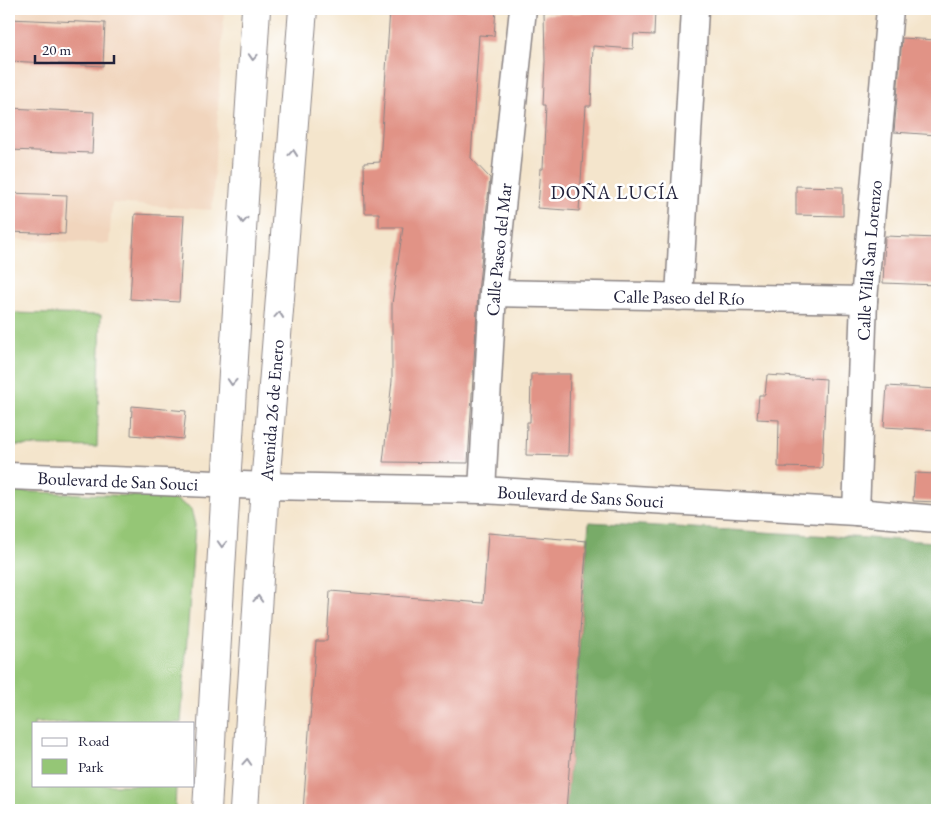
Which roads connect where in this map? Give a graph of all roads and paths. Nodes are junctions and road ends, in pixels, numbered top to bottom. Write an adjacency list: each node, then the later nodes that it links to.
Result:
1 (256, 9): 10 (street, one-way to 10)
2 (303, 9): 11 (street, Avenida 26 de Enero, one-way to 2)
3 (523, 9): 6 (street, Calle Paseo del Mar)
4 (695, 9): 7 (street)
5 (890, 9): 8 (street, Calle Villa San Lorenzo)
6 (493, 293): 7 (street, Calle Paseo del Río); 12 (street, Calle Paseo del Mar)
7 (679, 297): 8 (street, Calle Paseo del Río)
8 (864, 300): 13 (street, Calle Villa San Lorenzo)
9 (9, 476): 10 (street, Boulevard de San Souci)
10 (226, 484): 11 (street, Boulevard de Sans Souci); 15 (street, one-way to 15)
11 (265, 486): 12 (street, Boulevard de Sans Souci); 16 (street, Avenida 26 de Enero, one-way to 11)
12 (482, 490): 13 (street, Boulevard de Sans Souci)
13 (856, 512): 14 (street, Boulevard de Sans Souci)
14 (937, 519)
15 (207, 810)
16 (244, 810)

